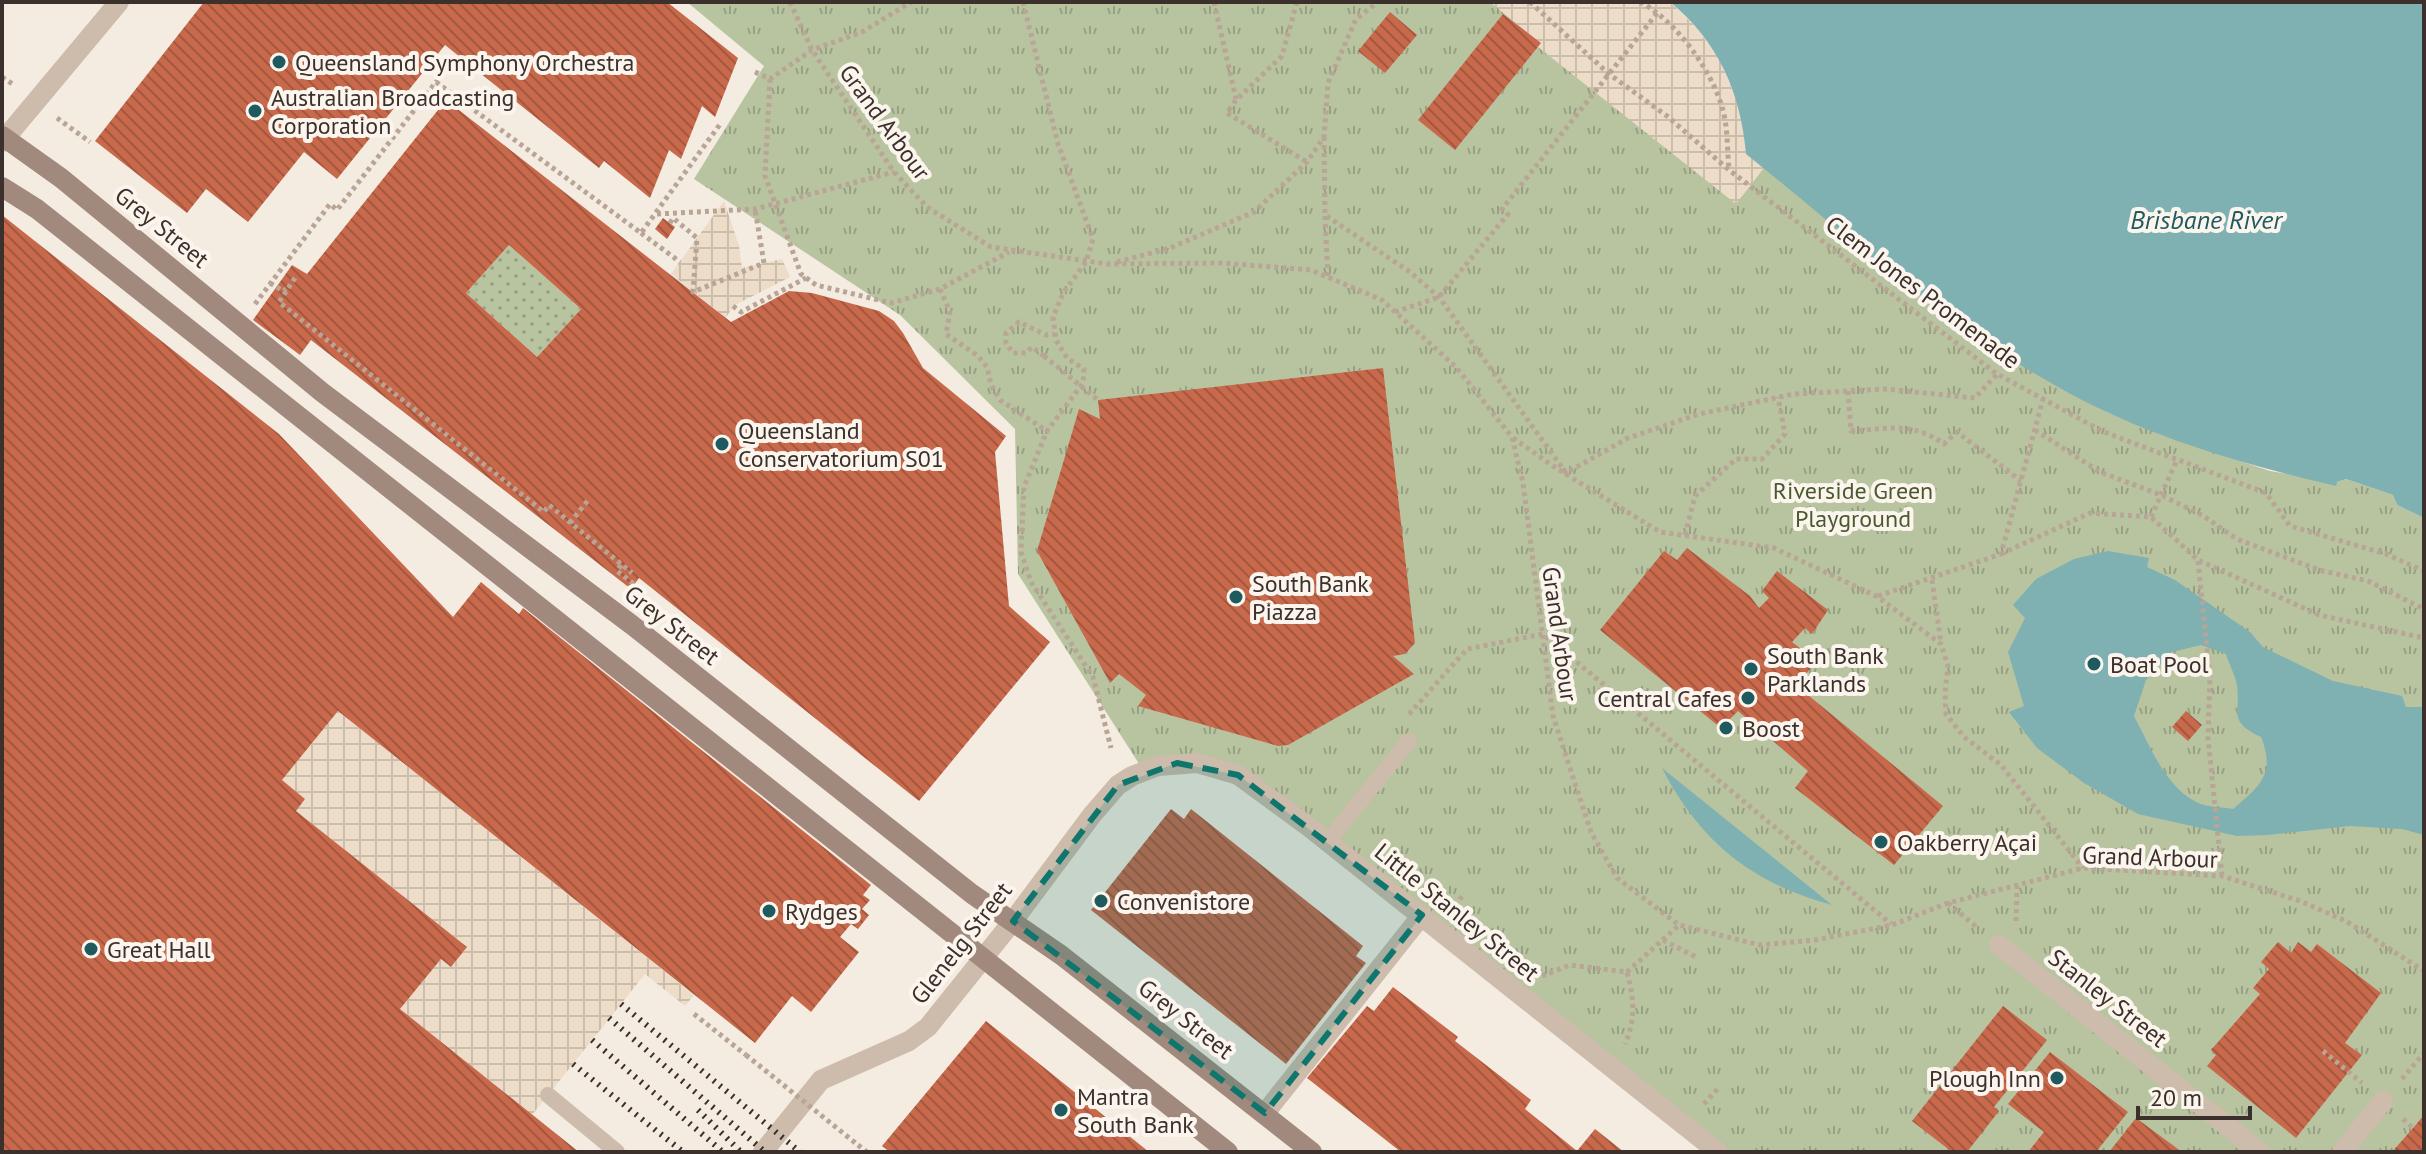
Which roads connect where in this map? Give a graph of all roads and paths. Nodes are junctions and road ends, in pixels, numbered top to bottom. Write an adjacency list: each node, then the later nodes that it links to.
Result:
1 (119, 2): 18 (street)
2 (790, 2): 11 (path, Grand Arbour)
3 (911, 2): 11 (path)
4 (1023, 2): 31 (path)
5 (1214, 2): 15 (path)
6 (1297, 2): 15 (path)
7 (1378, 2): 17 (path)
8 (1530, 2): 13 (path, Clem Jones Promenade)
9 (1640, 2): 10 (path)
10 (1658, 12): 13 (path); 20 (path)
11 (812, 50): 14 (path); 21 (path, Grand Arbour)
12 (755, 72): 14 (path)
13 (1609, 74): 20 (path, Clem Jones Promenade); 38 (path)
14 (770, 79): 23 (path)
15 (1236, 100): 19 (path)
16 (721, 123): 26 (path)
17 (1324, 137): 19 (path); 27 (path)
18 (3, 139): 83 (street, Grey Street)
19 (1307, 162): 32 (path)
20 (1729, 170): 46 (path, Clem Jones Promenade)
21 (894, 172): 23 (path); 29 (path, Grand Arbour)
22 (2, 187): 88 (street)
23 (777, 205): 24 (path); 33 (path)
24 (755, 209): 25 (path); 25 (path)
25 (678, 212): 26 (path)
26 (656, 214): 28 (path)
27 (1325, 215): 34 (path); 38 (path)
28 (641, 233): 30 (path); 35 (path)
29 (1011, 250): 31 (path, Grand Arbour); 36 (path)
30 (680, 262)
31 (1086, 262): 32 (path, Grand Arbour); 45 (path)
32 (1108, 264): 34 (path, Grand Arbour)
33 (807, 278): 36 (path); 41 (path)
34 (1328, 278): 42 (path, Grand Arbour)
35 (270, 283): 37 (path); 40 (path)
36 (940, 289): 52 (path)
37 (283, 291): 39 (path); 43 (path)
38 (1439, 297): 42 (path); 55 (path)
39 (276, 302)
40 (254, 305)
41 (733, 306)
42 (1395, 312): 53 (path, Grand Arbour)
43 (306, 323): 44 (path); 60 (path)
44 (296, 334)
45 (1054, 334): 50 (path, bridge); 52 (path)
46 (1997, 374): 47 (path); 49 (path, Clem Jones Promenade)
47 (1848, 391): 48 (path); 56 (path)
48 (1778, 397): 55 (path); 61 (path)
49 (2043, 399): 51 (path); 54 (path, Clem Jones Promenade)
50 (1098, 400)
51 (2035, 430): 56 (path); 57 (path)
52 (1047, 431): 76 (path)
53 (1512, 437): 55 (path); 71 (path, Grand Arbour)
54 (2177, 460): 57 (path); 65 (path, Clem Jones Promenade)
55 (1566, 473): 61 (path)
56 (2021, 481): 62 (path)
57 (2161, 495): 59 (path); 70 (path)
58 (589, 499): 60 (path)
59 (2151, 517): 62 (path); 63 (path)
60 (570, 523): 64 (path)
61 (1685, 535): 69 (path)
62 (2001, 554): 67 (path)
63 (2198, 560): 72 (path); 80 (path)
64 (622, 565): 66 (path); 68 (path)
65 (2424, 571)
66 (632, 573)
67 (1932, 580): 69 (path); 73 (path)
68 (642, 590)
69 (1878, 597): 73 (path)
70 (2424, 609)
71 (1543, 634): 74 (path); 84 (path, Grand Arbour); 85 (path)
72 (2424, 638)
73 (1941, 644): 79 (path)
74 (1406, 717)
75 (1409, 741): 78 (lane)
76 (1111, 748)
77 (1143, 770): 78 (street, Little Stanley Street); 83 (street, Glenelg Street)
78 (1327, 842): 82 (street, Little Stanley Street)
79 (2083, 868): 80 (path, Grand Arbour); 81 (path, Grand Arbour)
80 (2222, 876): 90 (path, Grand Arbour)
81 (1948, 903): 85 (path, Grand Arbour); 87 (path)
82 (1422, 915): 92 (street, Little Stanley Street); 97 (street)
83 (1013, 921): 88 (street, Glenelg Street); 97 (street, Grey Street)
84 (1679, 925): 85 (path, Grand Arbour); 86 (path)
85 (1892, 925)
86 (1663, 940): 89 (path); 91 (path)
87 (1999, 945): 104 (street, Stanley Street)
88 (984, 958): 99 (street, Glenelg Street); 101 (street)
89 (1698, 958)
90 (2424, 971)
91 (1627, 972): 92 (path); 94 (path)
92 (1510, 988): 94 (street, Little Stanley Street)
93 (694, 1014): 100 (path, bridge)
94 (1613, 1070): 103 (street, Little Stanley Street)
95 (548, 1095): 98 (lane)
96 (2383, 1101): 105 (street)
97 (1265, 1113): 102 (street, Grey Street)
98 (617, 1152)
99 (763, 1152)
100 (867, 1152)
101 (1228, 1152)
102 (1312, 1152)
103 (1718, 1152)
104 (2260, 1152)
105 (2342, 1152)

